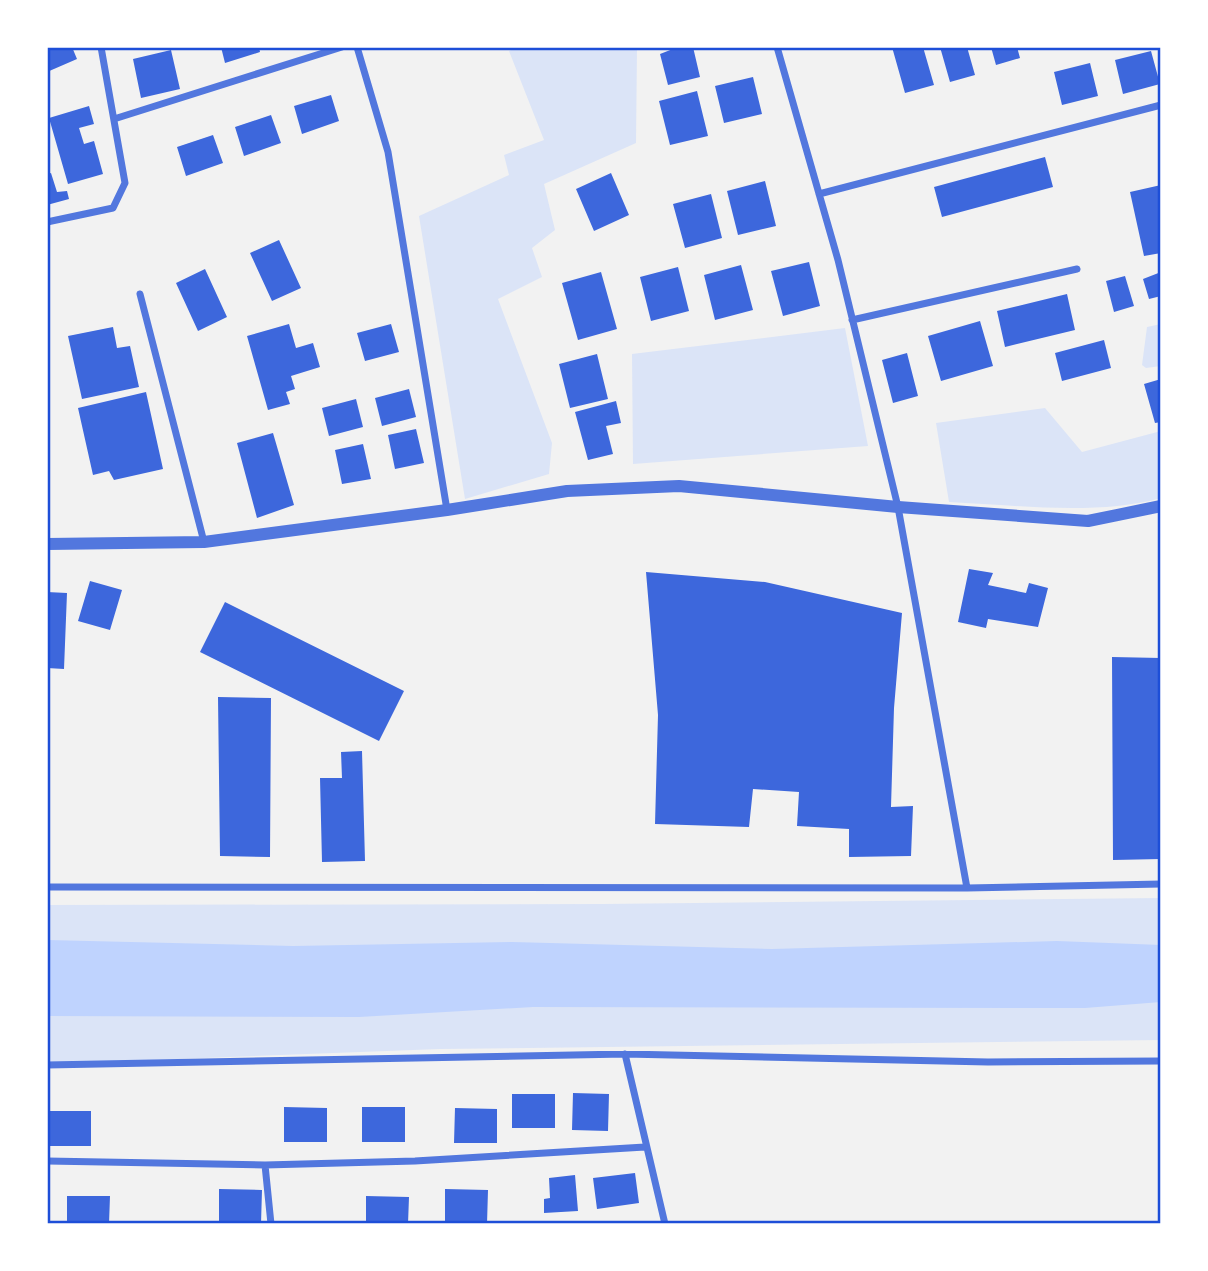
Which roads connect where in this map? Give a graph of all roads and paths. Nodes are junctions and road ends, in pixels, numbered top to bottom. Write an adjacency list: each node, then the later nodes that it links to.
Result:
1 (101, 47): 6 (street)
2 (342, 47): 6 (street)
3 (357, 47): 14 (street)
4 (777, 47): 7 (street)
5 (1161, 106): 7 (street)
6 (114, 119): 8 (street)
7 (819, 194): 11 (street)
8 (47, 222)
9 (1077, 269): 11 (street)
10 (140, 294): 15 (street)
11 (852, 320): 13 (street)
12 (1161, 506): 13 (street)
13 (898, 507): 14 (street); 19 (street)
14 (447, 510): 15 (street)
15 (204, 541): 16 (street)
16 (47, 544)
17 (1161, 884): 19 (street)
18 (47, 887): 19 (street)
19 (967, 888)
20 (625, 1054): 21 (street); 22 (street); 23 (street)
21 (1161, 1061)
22 (47, 1065)
23 (645, 1147): 25 (street); 27 (street)
24 (47, 1161): 25 (street)
25 (265, 1166): 26 (street)
26 (271, 1224)
27 (665, 1224)

